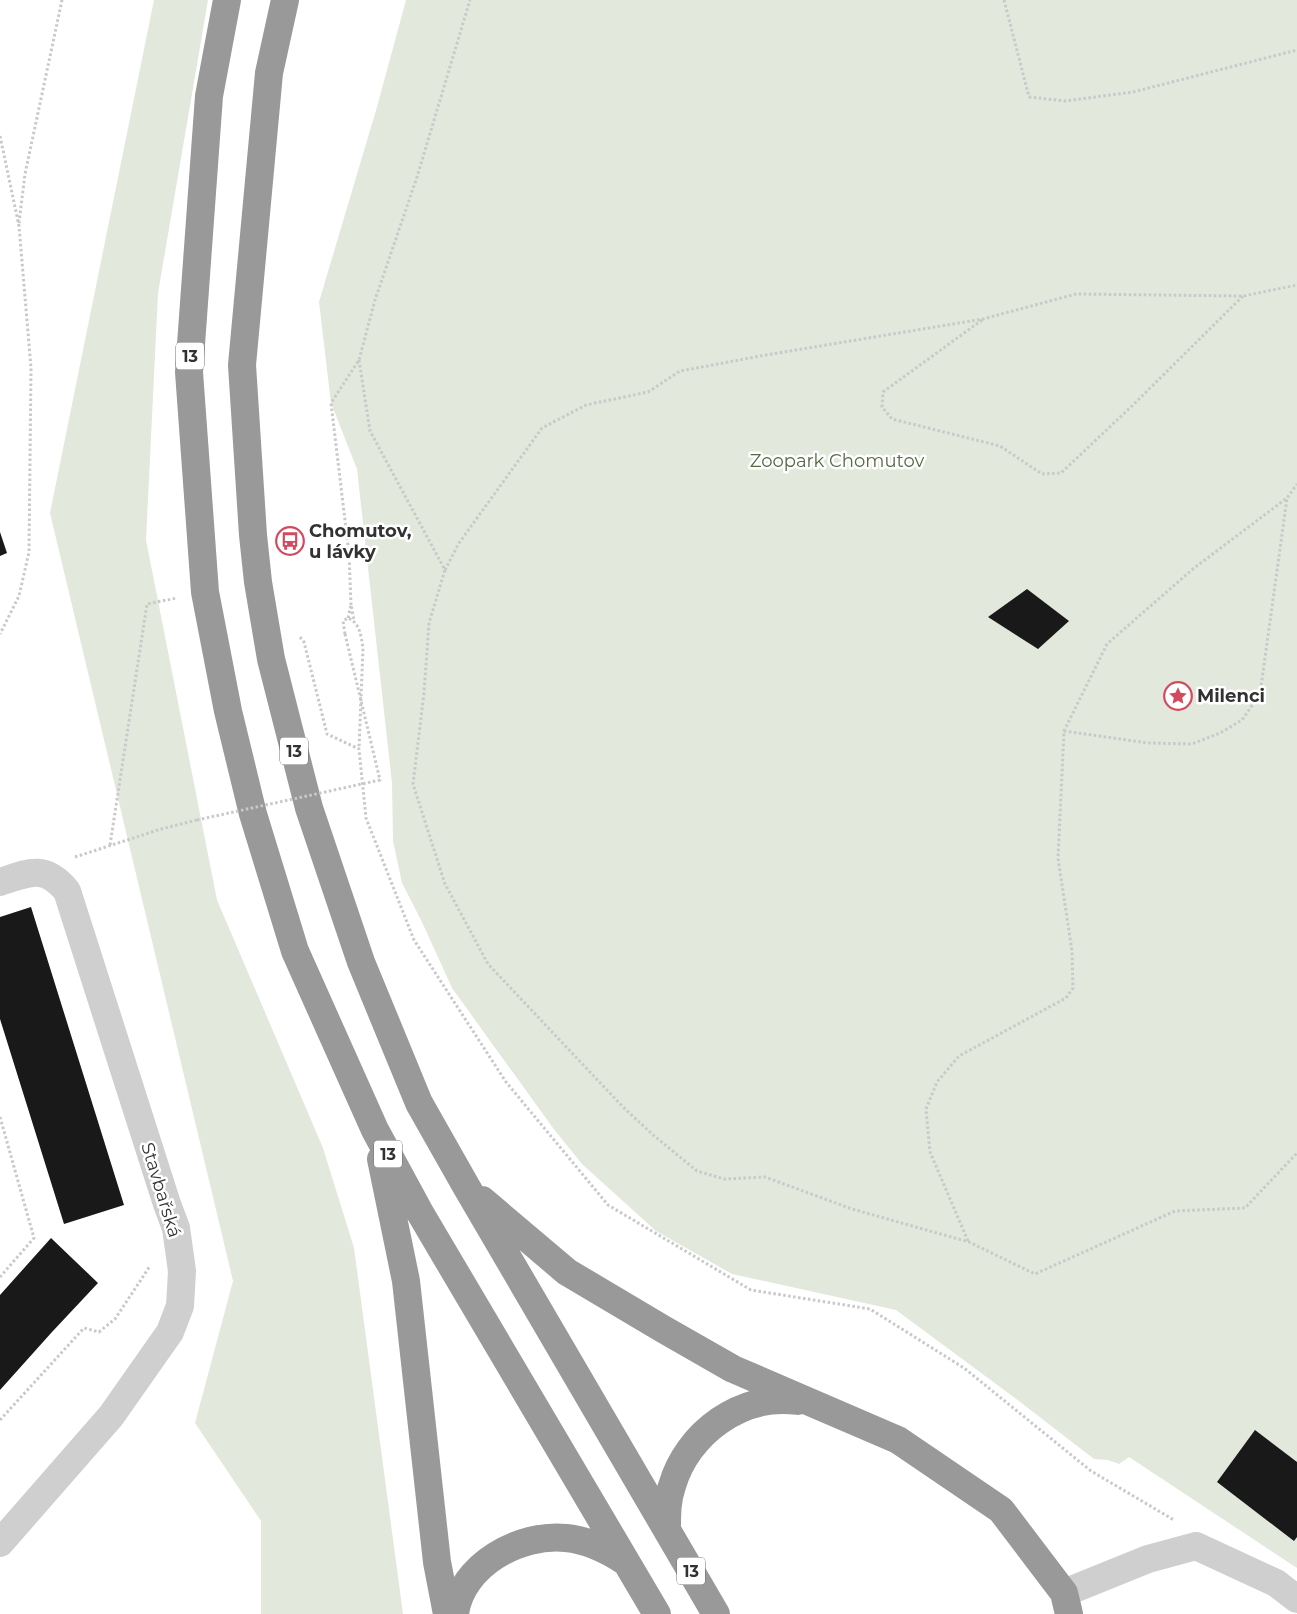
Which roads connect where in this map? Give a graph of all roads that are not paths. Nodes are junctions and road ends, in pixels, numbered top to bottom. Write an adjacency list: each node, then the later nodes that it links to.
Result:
1 (227, 0): 4 (highway, 13)
2 (284, 0): 5 (highway, 13)
3 (0, 882): 8 (street, Stavbařská)
4 (375, 1130): 9 (highway, 13); 12 (highway)
5 (466, 1186): 6 (highway); 7 (highway, 13)
6 (814, 1404): 7 (highway); 11 (highway)
7 (667, 1528): 15 (highway, 13)
8 (0, 1543)
9 (626, 1562): 13 (highway); 14 (highway, 13)
10 (1297, 1599): 11 (street)
11 (1066, 1604)
12 (447, 1614)
13 (455, 1614)
14 (657, 1614)
15 (716, 1614)

